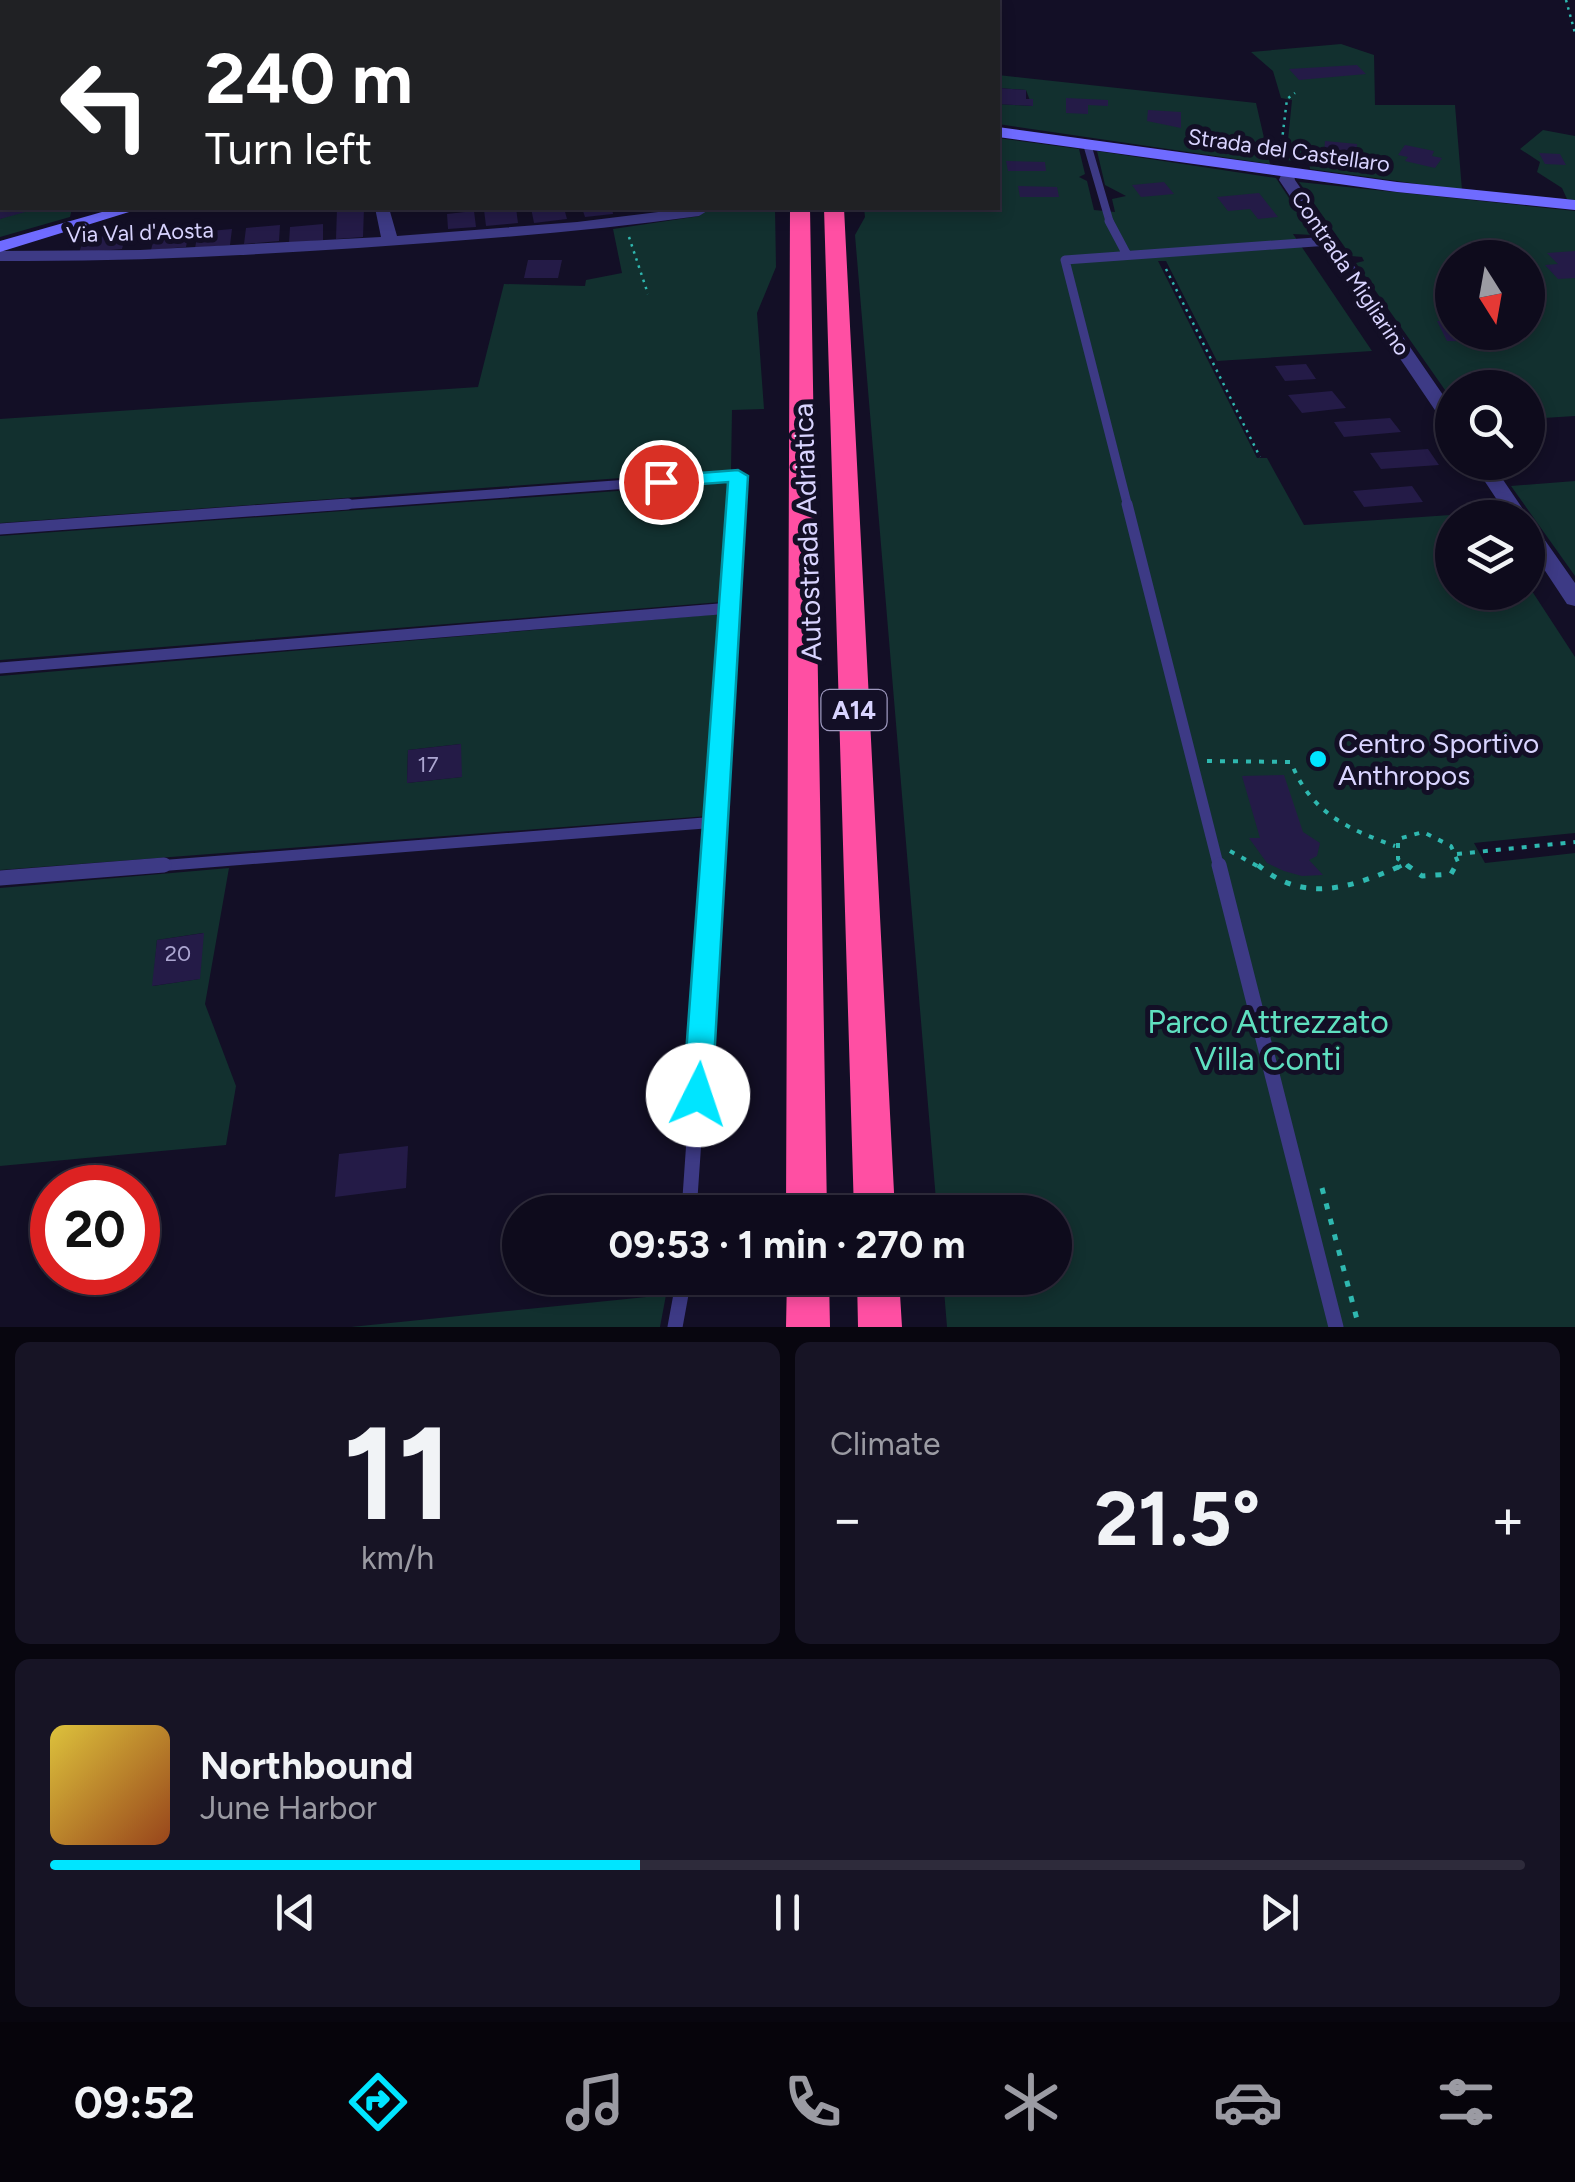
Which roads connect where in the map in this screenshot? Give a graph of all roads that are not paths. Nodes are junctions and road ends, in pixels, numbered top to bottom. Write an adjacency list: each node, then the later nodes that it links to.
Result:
1 (1000, 132): 2 (street, Strada del Castellaro)
2 (1087, 144): 3 (street, Strada del Castellaro); 13 (lane)
3 (1283, 172): 4 (street, Strada del Castellaro); 11 (street, Contrada Migliarino)
4 (1575, 205)
5 (126, 210): 12 (street)
6 (382, 210): 10 (street)
7 (800, 210): 24 (highway, Autostrada Adriatica / A14)
8 (834, 210): 25 (highway, Autostrada Adriatica / A14)
9 (699, 211): 10 (street, Via Val d'Aosta)
10 (390, 241): 14 (street, Via Val d'Aosta)
11 (1329, 241): 13 (lane); 15 (street, Contrada Migliarino)
12 (0, 248)
13 (1126, 253): 32 (lane)
14 (0, 256)
15 (1435, 396)
16 (0, 529): 19 (lane)
17 (1545, 555): 18 (street)
18 (1575, 598)
19 (731, 608): 20 (lane); 21 (lane)
20 (0, 668)
21 (718, 822): 22 (lane); 23 (lane)
22 (0, 878)
23 (690, 1195)
24 (807, 1195)
25 (874, 1195)
26 (681, 1295): 29 (lane)
27 (808, 1295): 30 (highway)
28 (879, 1295): 31 (highway)
29 (676, 1327)
30 (808, 1327)
31 (880, 1327)
32 (1336, 1327)

